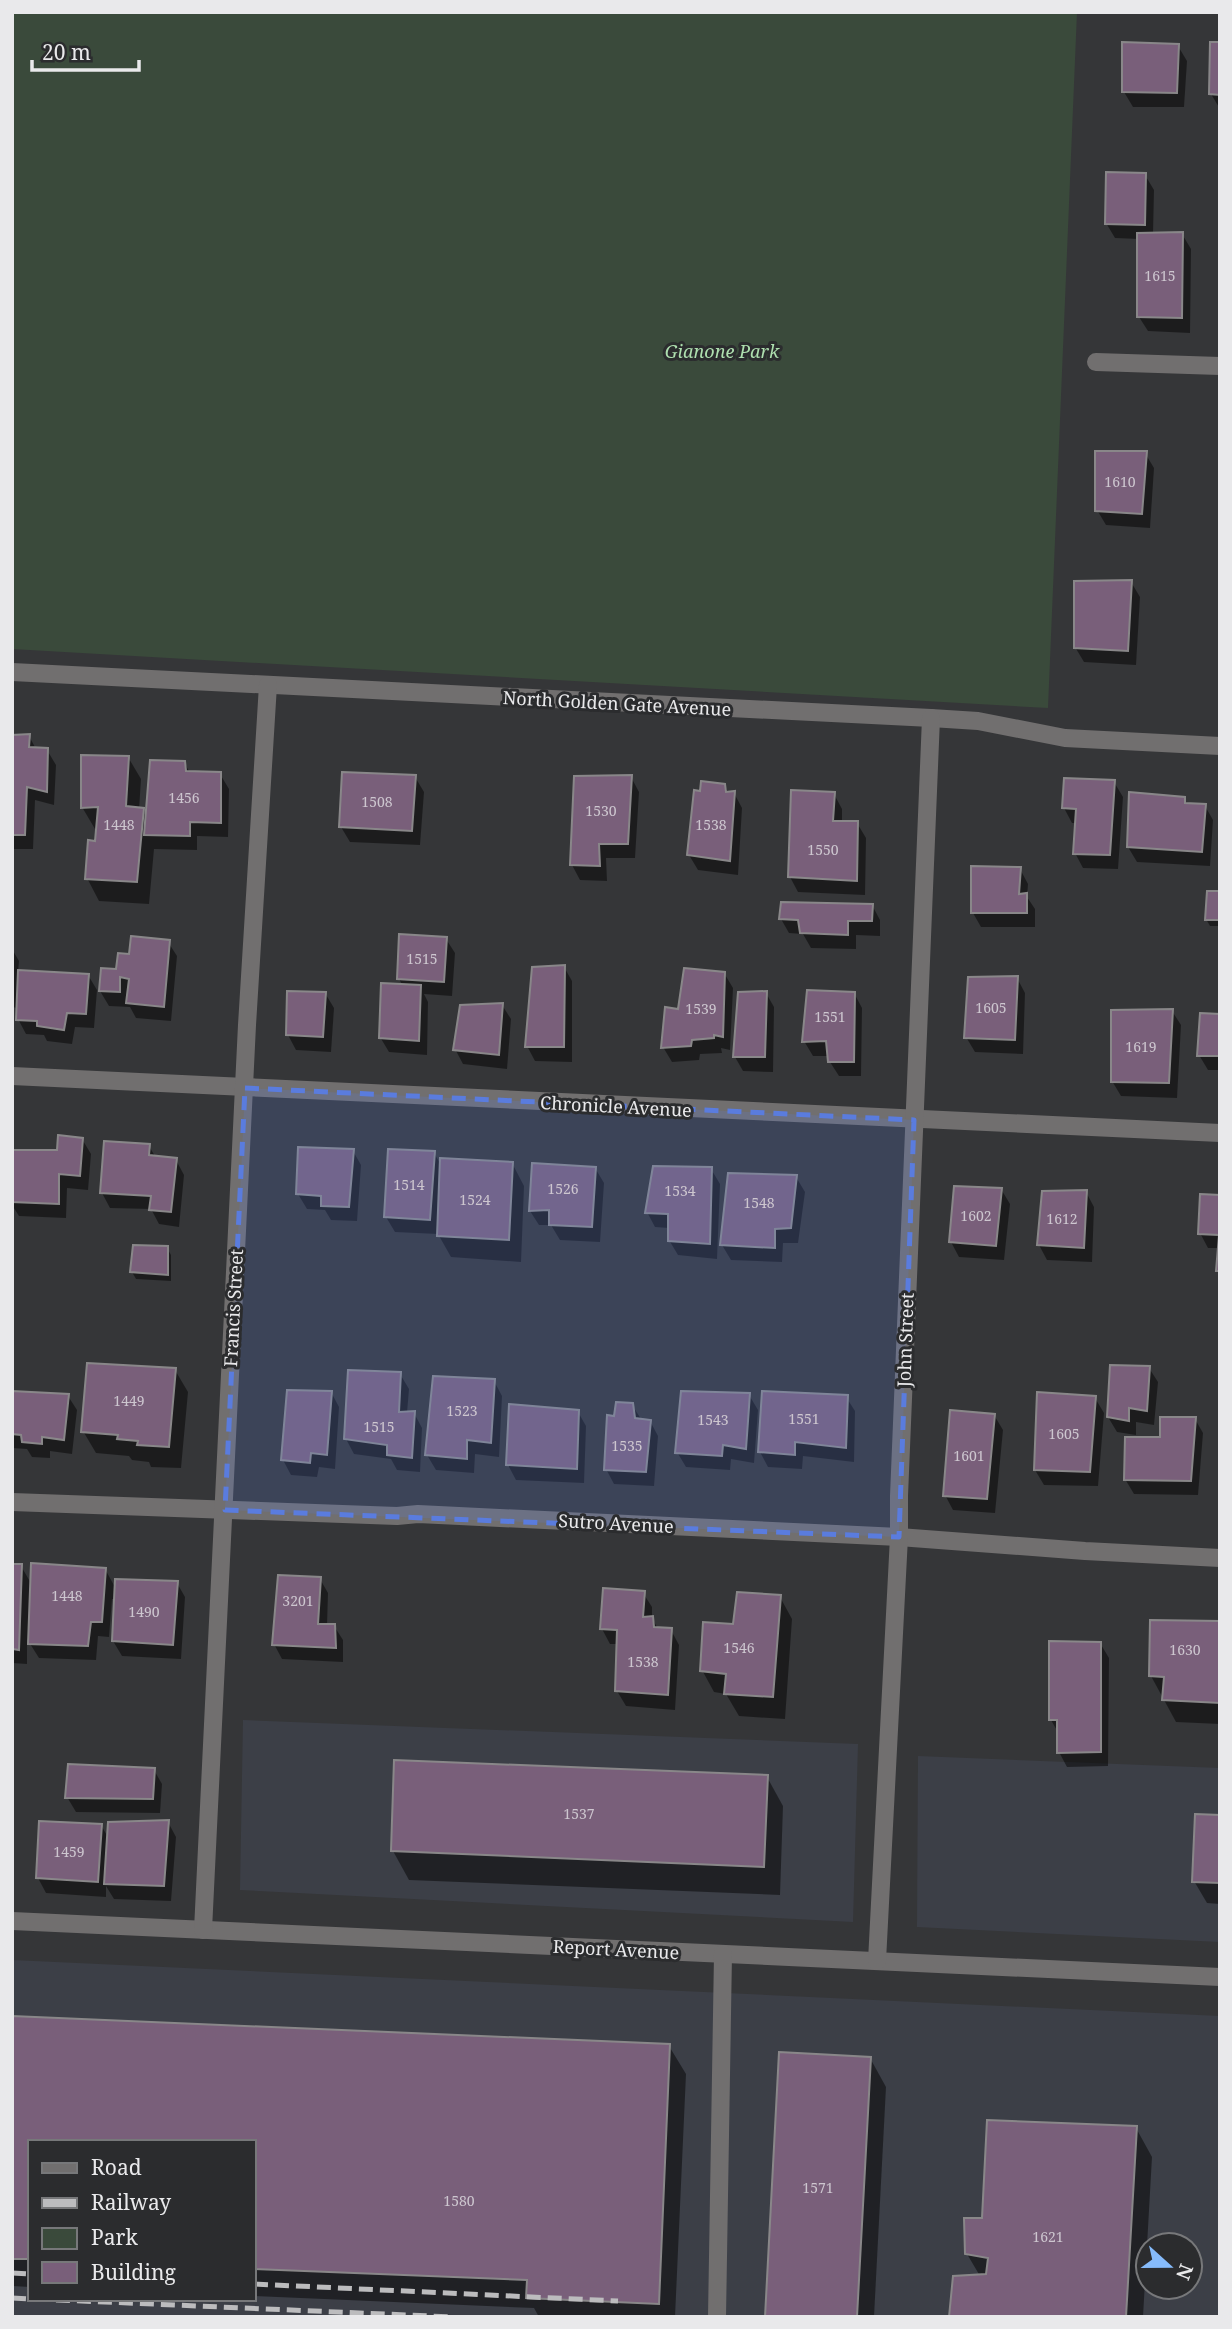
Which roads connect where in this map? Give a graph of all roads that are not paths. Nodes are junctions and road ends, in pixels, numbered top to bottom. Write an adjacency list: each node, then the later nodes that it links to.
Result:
1 (1096, 362): 2 (street)
2 (1220, 366)
3 (12, 672): 4 (street, North Golden Gate Avenue)
4 (268, 685): 5 (street, North Golden Gate Avenue); 8 (street, Francis Street)
5 (932, 718): 6 (street, North Golden Gate Avenue); 9 (street, John Street)
6 (1220, 746)
7 (12, 1076): 8 (street, Chronicle Avenue)
8 (245, 1088): 9 (street, Chronicle Avenue); 12 (street, Francis Street)
9 (914, 1119): 10 (street, Chronicle Avenue); 13 (street, John Street)
10 (1220, 1133)
11 (12, 1502): 12 (street, Sutro Avenue)
12 (225, 1510): 13 (street, Sutro Avenue); 16 (street, Francis Street)
13 (900, 1536): 14 (street, Sutro Avenue); 18 (street, John Street)
14 (1220, 1558)
15 (12, 1921): 16 (street, Report Avenue)
16 (203, 1930): 17 (street, Report Avenue)
17 (723, 1954): 18 (street, Report Avenue); 20 (street)
18 (877, 1961): 19 (street, Report Avenue)
19 (1220, 1977)
20 (717, 2317)

